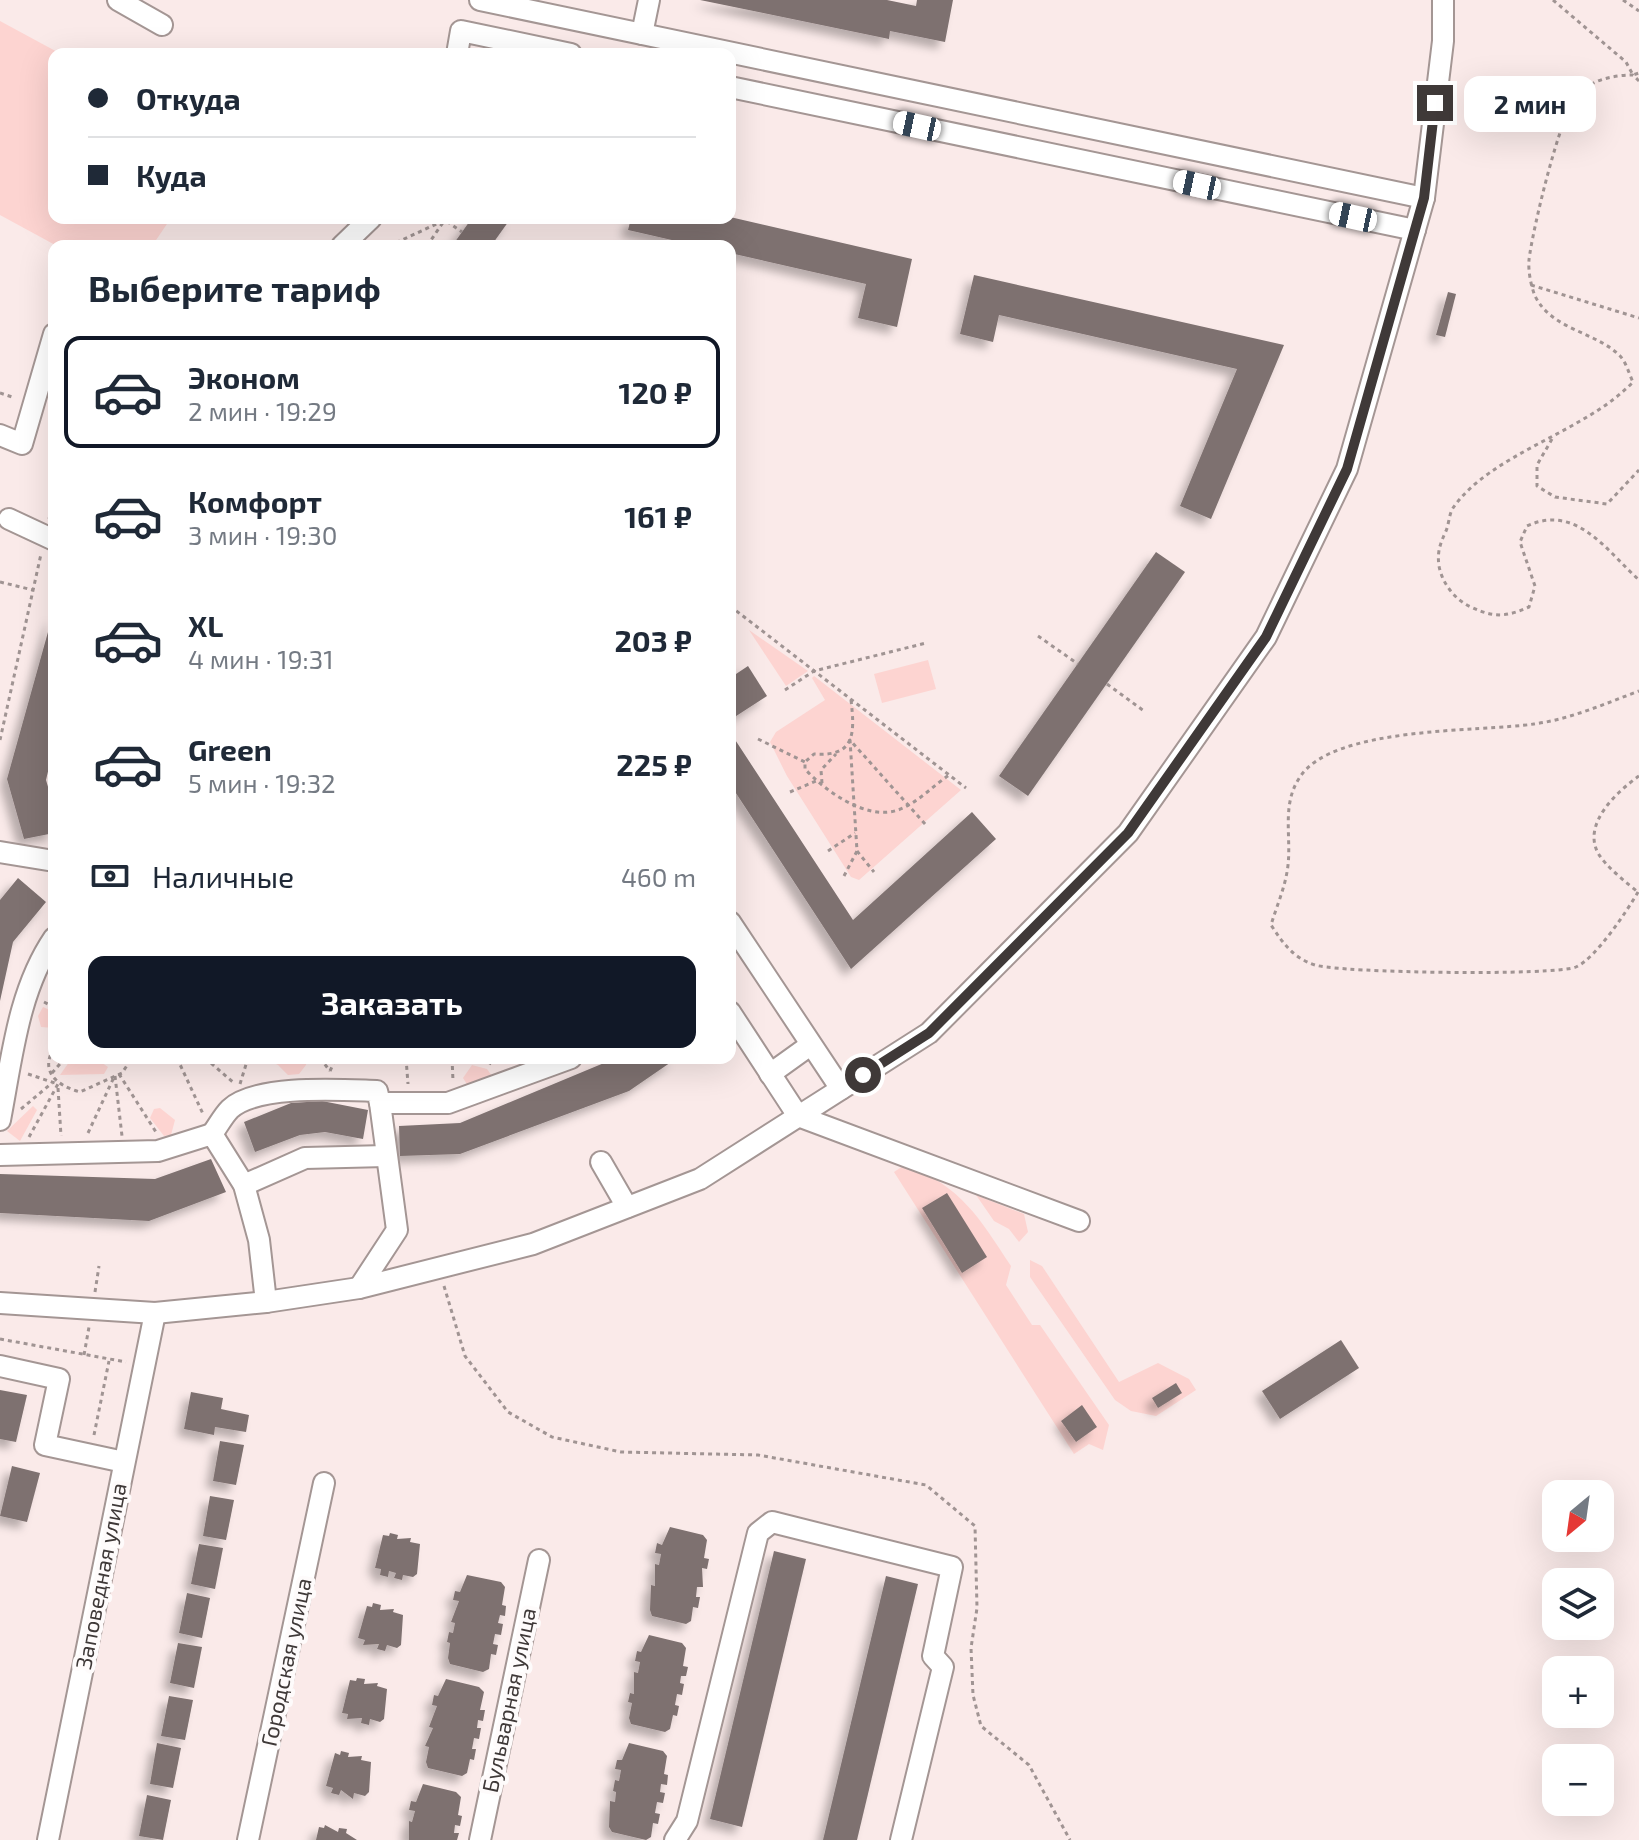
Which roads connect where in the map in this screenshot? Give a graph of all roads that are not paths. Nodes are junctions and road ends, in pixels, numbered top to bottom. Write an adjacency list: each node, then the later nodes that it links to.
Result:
1 (118, 0): 5 (street)
2 (480, 0): 6 (street)
3 (649, 0): 6 (street)
4 (1443, 0): 12 (street)
5 (162, 25)
6 (642, 34): 9 (street)
7 (458, 48): 8 (street)
8 (542, 48)
9 (709, 48)
10 (736, 54): 12 (street)
11 (736, 88): 14 (street)
12 (1424, 198): 14 (street)
13 (365, 224): 15 (street)
14 (1415, 230): 28 (street)
15 (348, 240)
16 (48, 355): 17 (street)
17 (0, 435)
18 (9, 519): 19 (street)
19 (48, 538)
20 (0, 852): 21 (street)
21 (48, 860)
22 (736, 931): 25 (street)
23 (48, 947): 31 (street)
24 (736, 1021): 27 (street)
25 (809, 1046): 27 (street); 28 (street)
26 (555, 1064): 29 (street)
27 (770, 1074): 30 (street)
28 (841, 1089): 30 (street)
29 (380, 1103): 32 (street); 34 (street)
30 (798, 1116): 37 (street); 38 (street)
31 (5, 1119)
32 (212, 1134): 33 (street); 36 (street)
33 (10, 1155)
34 (386, 1156): 36 (street); 39 (street)
35 (601, 1162): 37 (street)
36 (244, 1185): 40 (street)
37 (627, 1207): 39 (street)
38 (1079, 1221)
39 (359, 1288): 40 (street)
40 (266, 1302): 42 (street)
41 (0, 1303): 42 (street)
42 (155, 1313): 44 (street, Заповедная улица)
43 (0, 1366): 44 (street)
44 (124, 1462): 47 (street, Заповедная улица)
45 (324, 1483): 48 (street, Городская улица)
46 (539, 1560): 49 (street, Бульварная улица)
47 (48, 1840)
48 (248, 1840)
49 (480, 1840)
50 (675, 1840): 51 (street)
51 (901, 1840)

